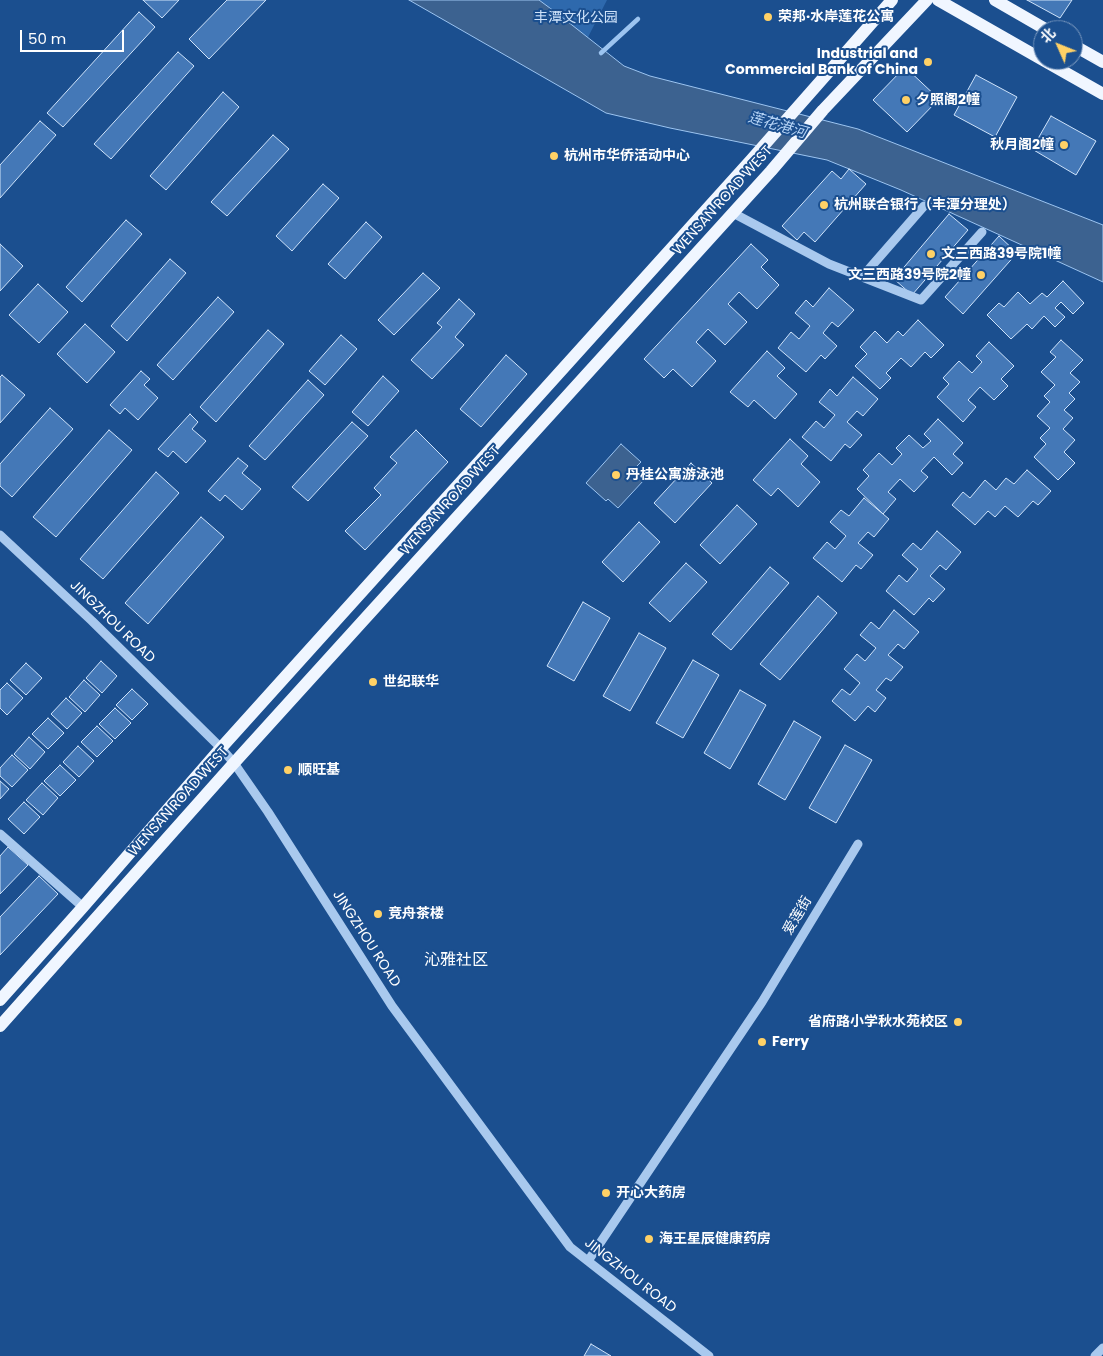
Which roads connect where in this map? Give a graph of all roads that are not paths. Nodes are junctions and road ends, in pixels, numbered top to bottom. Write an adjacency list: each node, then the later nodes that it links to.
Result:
1 (892, 0): 16 (main road, WENSAN ROAD WEST)
2 (928, 0): 12 (main road, WENSAN ROAD WEST)
3 (938, 0): 7 (main road)
4 (995, 0): 5 (main road)
5 (1033, 22)
6 (1083, 51): 8 (main road)
7 (1033, 54)
8 (1103, 62)
9 (1061, 70): 10 (main road)
10 (1103, 94)
11 (924, 206): 14 (street)
12 (733, 213): 14 (street); 17 (main road, WENSAN ROAD WEST)
13 (982, 232): 14 (street)
14 (862, 277)
15 (0, 535): 16 (street, JINGZHOU ROAD)
16 (221, 748): 17 (street, JINGZHOU ROAD); 20 (main road, WENSAN ROAD WEST)
17 (234, 762): 22 (main road, WENSAN ROAD WEST); 23 (street, JINGZHOU ROAD)
18 (0, 834): 20 (street)
19 (858, 844): 23 (street, 爱莲街)
20 (83, 908): 21 (main road, WENSAN ROAD WEST)
21 (0, 1000)
22 (0, 1026)
23 (588, 1261): 25 (street, JINGZHOU ROAD)
24 (1103, 1348): 26 (street)
25 (708, 1356)
26 (1095, 1356)

